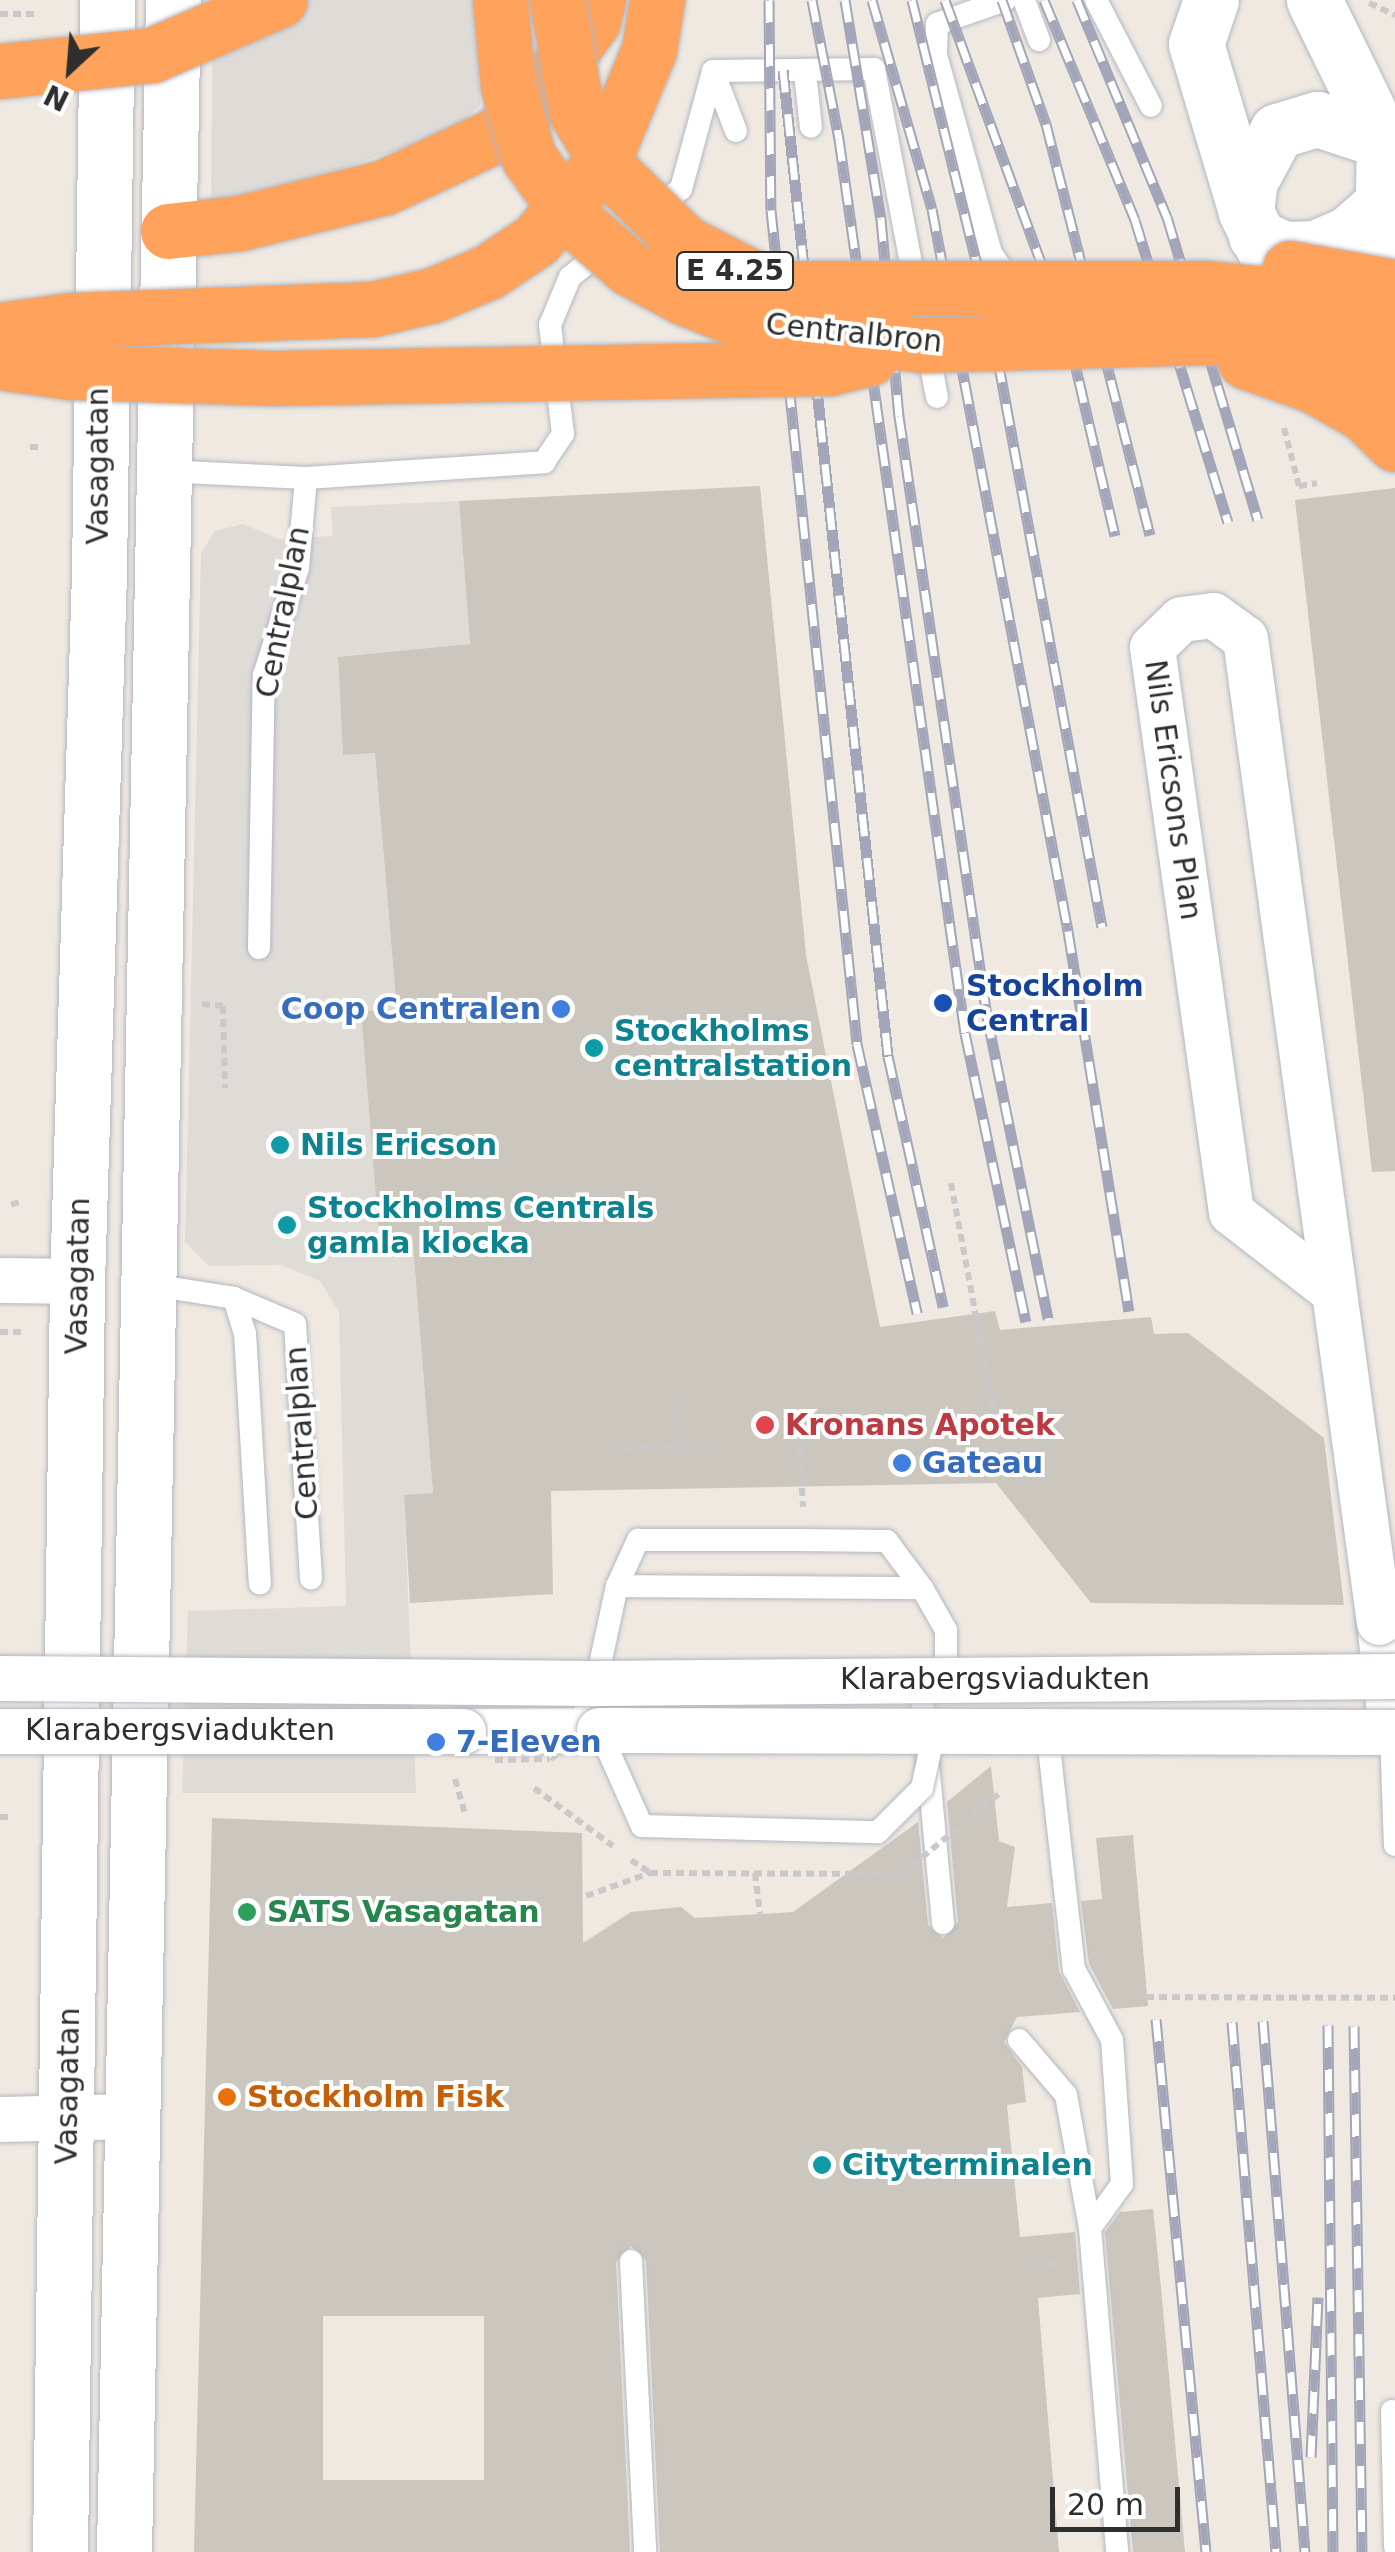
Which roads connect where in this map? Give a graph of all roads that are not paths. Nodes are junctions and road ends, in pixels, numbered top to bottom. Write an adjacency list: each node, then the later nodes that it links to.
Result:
1 (106, 0): 17 (main road, Vasagatan)
2 (173, 0): 22 (main road)
3 (280, 0): 14 (highway, bridge)
4 (500, 0): 29 (highway, Centralbron / E 4.25, bridge)
5 (656, 0): 26 (highway, bridge)
6 (1004, 0): 23 (lane)
7 (1024, 0): 12 (lane)
8 (1096, 0): 16 (lane)
9 (1314, 0): 20 (main road)
10 (582, 7): 22 (highway); 25 (highway, Centralbron / E 4.25, bridge)
11 (1196, 15): 21 (main road)
12 (1039, 40)
13 (713, 70): 15 (lane); 19 (lane); 37 (lane)
14 (0, 71)
15 (805, 73): 18 (lane); 33 (lane)
16 (1151, 106)
17 (104, 122): 22 (main road); 32 (main road, Vasagatan)
18 (811, 127)
19 (736, 131)
20 (1387, 170): 21 (main road); 21 (main road); 31 (main road)
21 (1251, 224): 36 (main road)
22 (168, 231): 35 (main road)
23 (1007, 277)
24 (1395, 287): 25 (highway, bridge)
25 (1074, 289): 27 (highway, Centralbron / E 4.25, bridge)
26 (0, 330)
27 (1395, 334)
28 (1166, 336): 29 (highway, Centralbron / E 4.25, bridge); 31 (highway, Centralbron / E 4.25, bridge); 34 (highway, bridge)
29 (922, 344): 30 (highway, bridge)
30 (0, 362)
31 (1395, 377)
32 (97, 397): 35 (main road); 40 (main road, Vasagatan)
33 (937, 397)
34 (1395, 444)
35 (164, 471): 37 (lane); 41 (main road)
36 (1395, 472)
37 (306, 478): 38 (lane, Centralplan)
38 (260, 948)
39 (0, 1280): 40 (street)
40 (77, 1280): 41 (main road); 61 (main road, Vasagatan)
41 (146, 1284): 43 (lane, Centralplan); 60 (main road)
42 (1330, 1289): 42 (street, Nils Ericsons Plan, bridge); 48 (street, Nils Ericsons Plan, bridge)
43 (234, 1298): 44 (lane, Centralplan); 45 (lane)
44 (310, 1578)
45 (260, 1584)
46 (617, 1586): 47 (lane); 47 (lane); 51 (lane)
47 (922, 1588): 52 (lane)
48 (1391, 1676): 50 (street, Klarabergsviadukten, bridge); 56 (street, Nils Ericsons Plan)
49 (0, 1678): 51 (street, Klarabergsviadukten, bridge)
50 (1043, 1679): 52 (street, Klarabergsviadukten, bridge); 54 (street)
51 (596, 1683): 52 (street, Klarabergsviadukten, bridge); 53 (street)
52 (934, 1700): 53 (street, Klarabergsviadukten, bridge); 53 (lane, bridge); 54 (street, Klarabergsviadukten, bridge); 58 (lane)
53 (599, 1730): 55 (street, Klarabergsviadukten, bridge)
54 (1047, 1730): 56 (street, Klarabergsviadukten, bridge); 63 (lane)
55 (0, 1731)
56 (1393, 1732): 57 (lane, bridge)
57 (1395, 1846)
58 (943, 1923)
59 (1019, 2040): 63 (lane)
60 (132, 2116): 61 (street); 68 (main road)
61 (68, 2118): 62 (street); 67 (main road, Vasagatan)
62 (0, 2119)
63 (1090, 2228): 70 (lane)
64 (630, 2262): 69 (lane)
65 (1392, 2411): 66 (lane)
66 (1395, 2547)
67 (60, 2552)
68 (124, 2552)
69 (644, 2552)
70 (1118, 2552)

